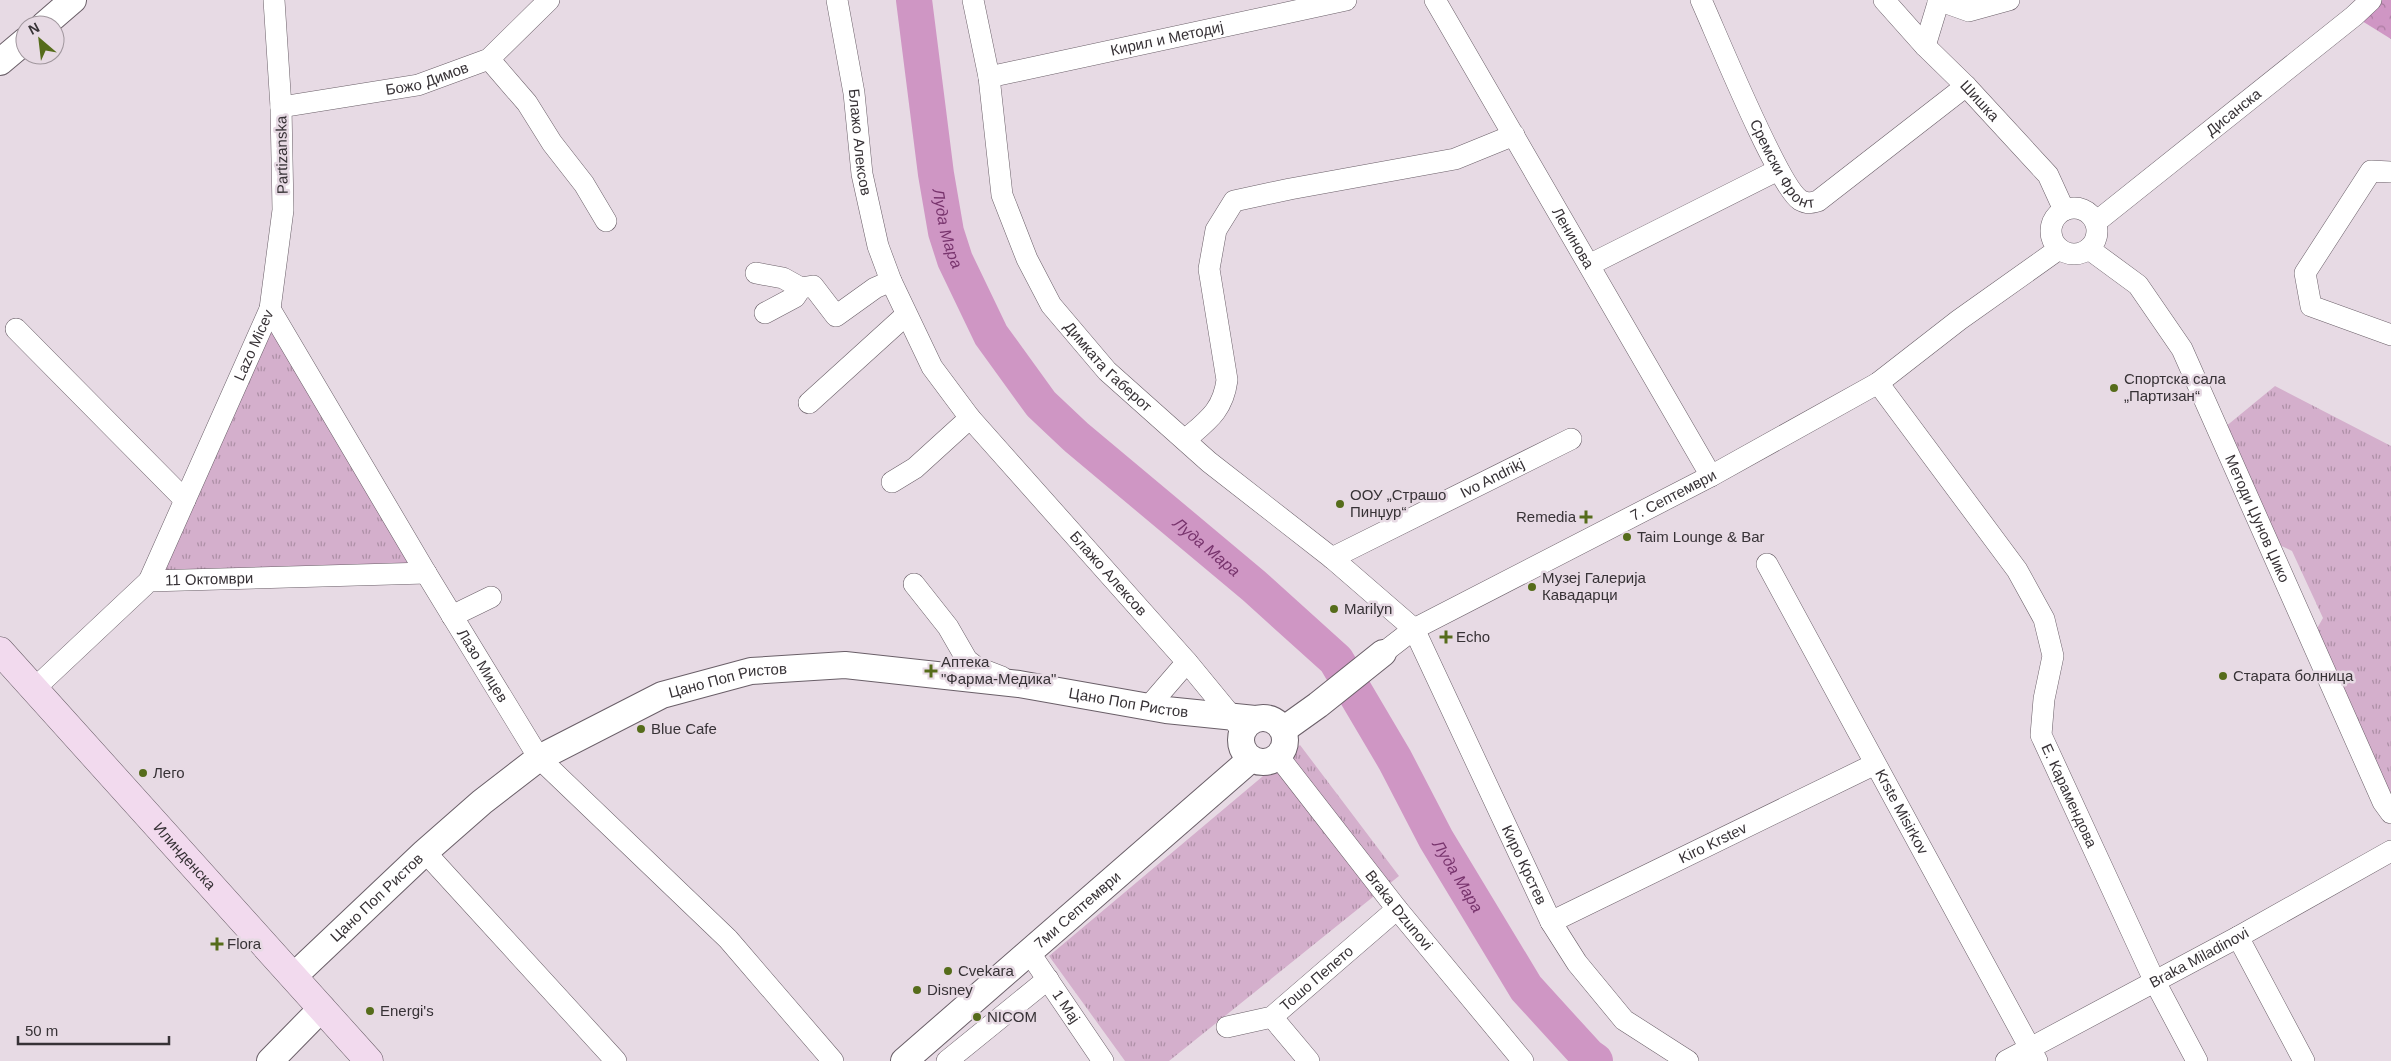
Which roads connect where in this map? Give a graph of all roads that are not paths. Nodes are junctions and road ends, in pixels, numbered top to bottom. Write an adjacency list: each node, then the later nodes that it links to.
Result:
1 (73, 0): 13 (street)
2 (274, 0): 20 (street, Partizanska)
3 (549, 0): 16 (street, Божо Димов)
4 (837, 0): 31 (street, Блажо Алексов)
5 (973, 0): 18 (street, Димката Габерот)
6 (1346, 0): 18 (street, Кирил и Методиј)
7 (1435, 0): 21 (street, Ленинова)
8 (1701, 0): 22 (street, Сремски Фронт)
9 (1884, 0): 14 (street, Шишка)
10 (1938, 0): 11 (street); 14 (street)
11 (2009, 0)
12 (2371, 0): 26 (street, Дисанска)
13 (56, 15)
14 (1924, 46): 19 (street, Шишка)
15 (15, 49): 17 (street)
16 (489, 59): 20 (street, Божо Димов); 25 (street)
17 (0, 62)
18 (989, 77): 42 (street, Димката Габерот)
19 (1966, 86): 22 (street, Сремски Фронт); 24 (street, Шишка)
20 (280, 107): 33 (street, Partizanska)
21 (1514, 135): 29 (street, Ленинова); 42 (street)
22 (1778, 170): 29 (street)
23 (2391, 172): 37 (street)
24 (2064, 210): 26 (street); 27 (street)
25 (606, 221)
26 (2096, 222): 28 (street)
27 (2059, 249): 28 (street); 38 (street, 7. Септември)
28 (2089, 249): 66 (street, Методи Џунов Џико)
29 (1589, 265): 43 (street, Ленинова)
30 (756, 273): 32 (street)
31 (891, 281): 32 (street); 35 (street, Блажо Алексов)
32 (801, 288): 34 (street)
33 (270, 309): 45 (street, Lazo Micev); 48 (street, Lazo Micev)
34 (765, 313)
35 (906, 315): 39 (street); 40 (street, Блажо Алексов)
36 (16, 329): 45 (street)
37 (2391, 335)
38 (1878, 382): 43 (street, 7. Септември); 75 (street, Е. Карамендова)
39 (809, 403)
40 (970, 418): 44 (street); 56 (street, Блажо Алексов)
41 (1571, 439): 46 (street, Ivo Andrikj)
42 (1185, 440): 46 (street, Димката Габерот)
43 (1712, 476): 53 (street, 7. Септември)
44 (892, 482)
45 (185, 500): 49 (street, Lazo Micev)
46 (1332, 558): 53 (street, Димката Габерот)
47 (1767, 564): 65 (street, Krste Misirkov)
48 (426, 573): 49 (street, 11 Октомври); 52 (street, Лазо Мицев)
49 (149, 581): 58 (street, 11 Октомври)
50 (914, 584): 57 (street)
51 (491, 597): 52 (street)
52 (452, 616): 63 (street, Лазо Мицев)
53 (1414, 629): 54 (street, 7. Септември); 70 (street, Киро Крстев)
54 (1383, 653): 61 (street, 7. Септември)
55 (2, 655): 58 (main road, Илинденска)
56 (1187, 662): 59 (street); 60 (street, Блажо Алексов)
57 (1019, 684): 59 (street, Цано Поп Ристов); 63 (street, Цано Поп Ристов)
58 (34, 689): 73 (main road, Илинденска)
59 (1149, 706): 60 (street, Цано Поп Ристов)
60 (1243, 723): 61 (street); 64 (street)
61 (1283, 730): 62 (street)
62 (1278, 756): 64 (street); 69 (street, Braka Dzunovi)
63 (539, 758): 68 (street, Цано Поп Ристов); 83 (street, Лазо Мицев)
64 (1251, 759): 72 (street, 7ми Септември)
65 (1875, 764): 70 (street, Kiro Krstev); 79 (street, Krste Misirkov)
66 (2388, 804)
67 (2391, 851): 71 (street, Braka Miladinovi)
68 (424, 852): 73 (street, Цано Поп Ристов); 82 (street)
69 (1397, 909): 77 (street, Тошо Пепето); 88 (street, Braka Dzunovi)
70 (1551, 922): 89 (street, Киро Крстев)
71 (2238, 937): 75 (street, Braka Miladinovi); 92 (street)
72 (1029, 952): 74 (street, 1 Maj); 84 (street, 7ми Септември)
73 (294, 976): 76 (main road, Илинденска)
74 (1048, 980): 85 (street); 86 (street, 1 Maj)
75 (2154, 980): 79 (street, Braka Miladinovi); 91 (street, Е. Карамендова)
76 (322, 1008): 80 (street); 81 (main road, Илинденска)
77 (1272, 1017): 78 (street, Тошо Пепето); 87 (street)
78 (1226, 1027)
79 (2033, 1054): 90 (street, Braka Miladinovi)
80 (270, 1061)
81 (369, 1061)
82 (616, 1061)
83 (833, 1061)
84 (904, 1061)
85 (947, 1061)
86 (1103, 1061)
87 (1309, 1061)
88 (1523, 1061)
89 (1688, 1061)
90 (2006, 1061)
91 (2197, 1061)
92 (2304, 1061)

